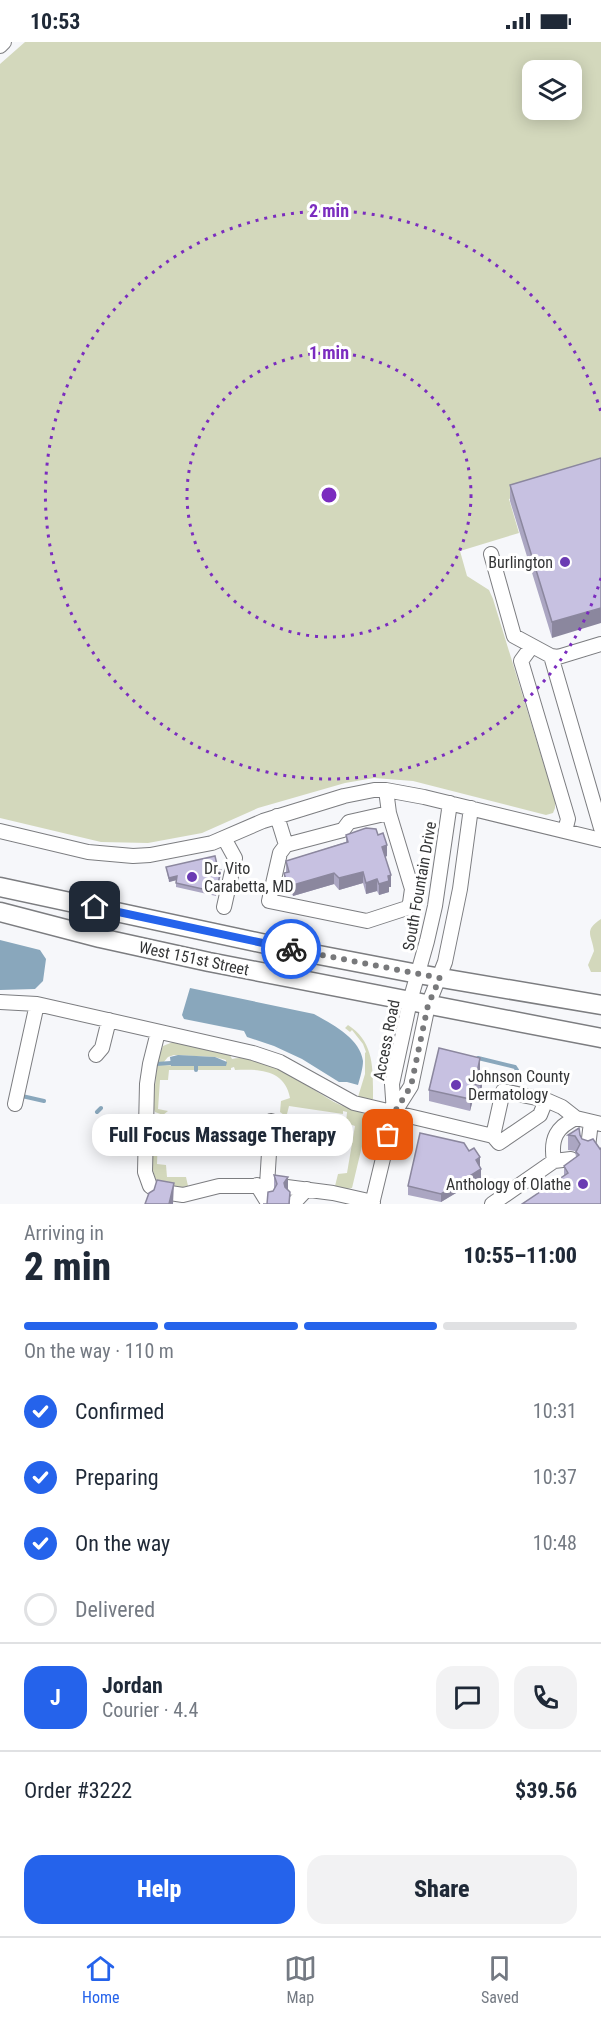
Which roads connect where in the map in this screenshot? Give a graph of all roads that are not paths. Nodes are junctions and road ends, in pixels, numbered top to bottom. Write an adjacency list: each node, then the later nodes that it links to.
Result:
1 (4, 42): 2 (street)
2 (0, 46)
3 (491, 554): 5 (street)
4 (601, 644): 6 (street)
5 (532, 646): 6 (street); 15 (street)
6 (551, 656): 12 (street)
7 (386, 790): 8 (street); 10 (street); 11 (street)
8 (450, 803): 9 (street); 22 (street, South Fountain Drive)
9 (471, 808): 15 (street); 23 (street)
10 (386, 814): 13 (street); 13 (street); 18 (street)
11 (277, 816): 16 (street); 18 (street)
12 (601, 828)
13 (343, 830): 18 (street)
14 (0, 831): 16 (street)
15 (565, 831): 17 (street)
16 (224, 838): 20 (street)
17 (601, 840)
18 (286, 845)
19 (0, 887): 22 (main road, West 151st Street)
20 (224, 907)
21 (0, 912): 24 (main road, West 151st Street)
22 (418, 974): 23 (main road, West 151st Street); 24 (street, Access Road)
23 (440, 978): 27 (street, Access Road); 28 (main road, West 151st Street)
24 (410, 1000): 27 (main road, West 151st Street); 33 (street, Access Road)
25 (0, 1002): 26 (street)
26 (37, 1004): 29 (street); 32 (street)
27 (428, 1005): 30 (main road, West 151st Street); 33 (street, Access Road)
28 (601, 1005)
29 (158, 1032): 33 (street); 42 (street)
30 (601, 1038)
31 (546, 1100): 34 (street); 37 (street); 37 (street)
32 (15, 1104)
33 (394, 1113): 37 (street); 47 (street, Access Road)
34 (576, 1118): 36 (street); 40 (street)
35 (272, 1121): 41 (street)
36 (596, 1123): 38 (street)
37 (493, 1136)
38 (588, 1147)
39 (570, 1159): 40 (street)
40 (554, 1161): 49 (street)
41 (262, 1185): 43 (street); 44 (street); 46 (street)
42 (150, 1186): 44 (street); 45 (street)
43 (307, 1189): 47 (street); 48 (street)
44 (181, 1199)
45 (147, 1200)
46 (268, 1203)
47 (372, 1203)
48 (292, 1204)
49 (492, 1204)

